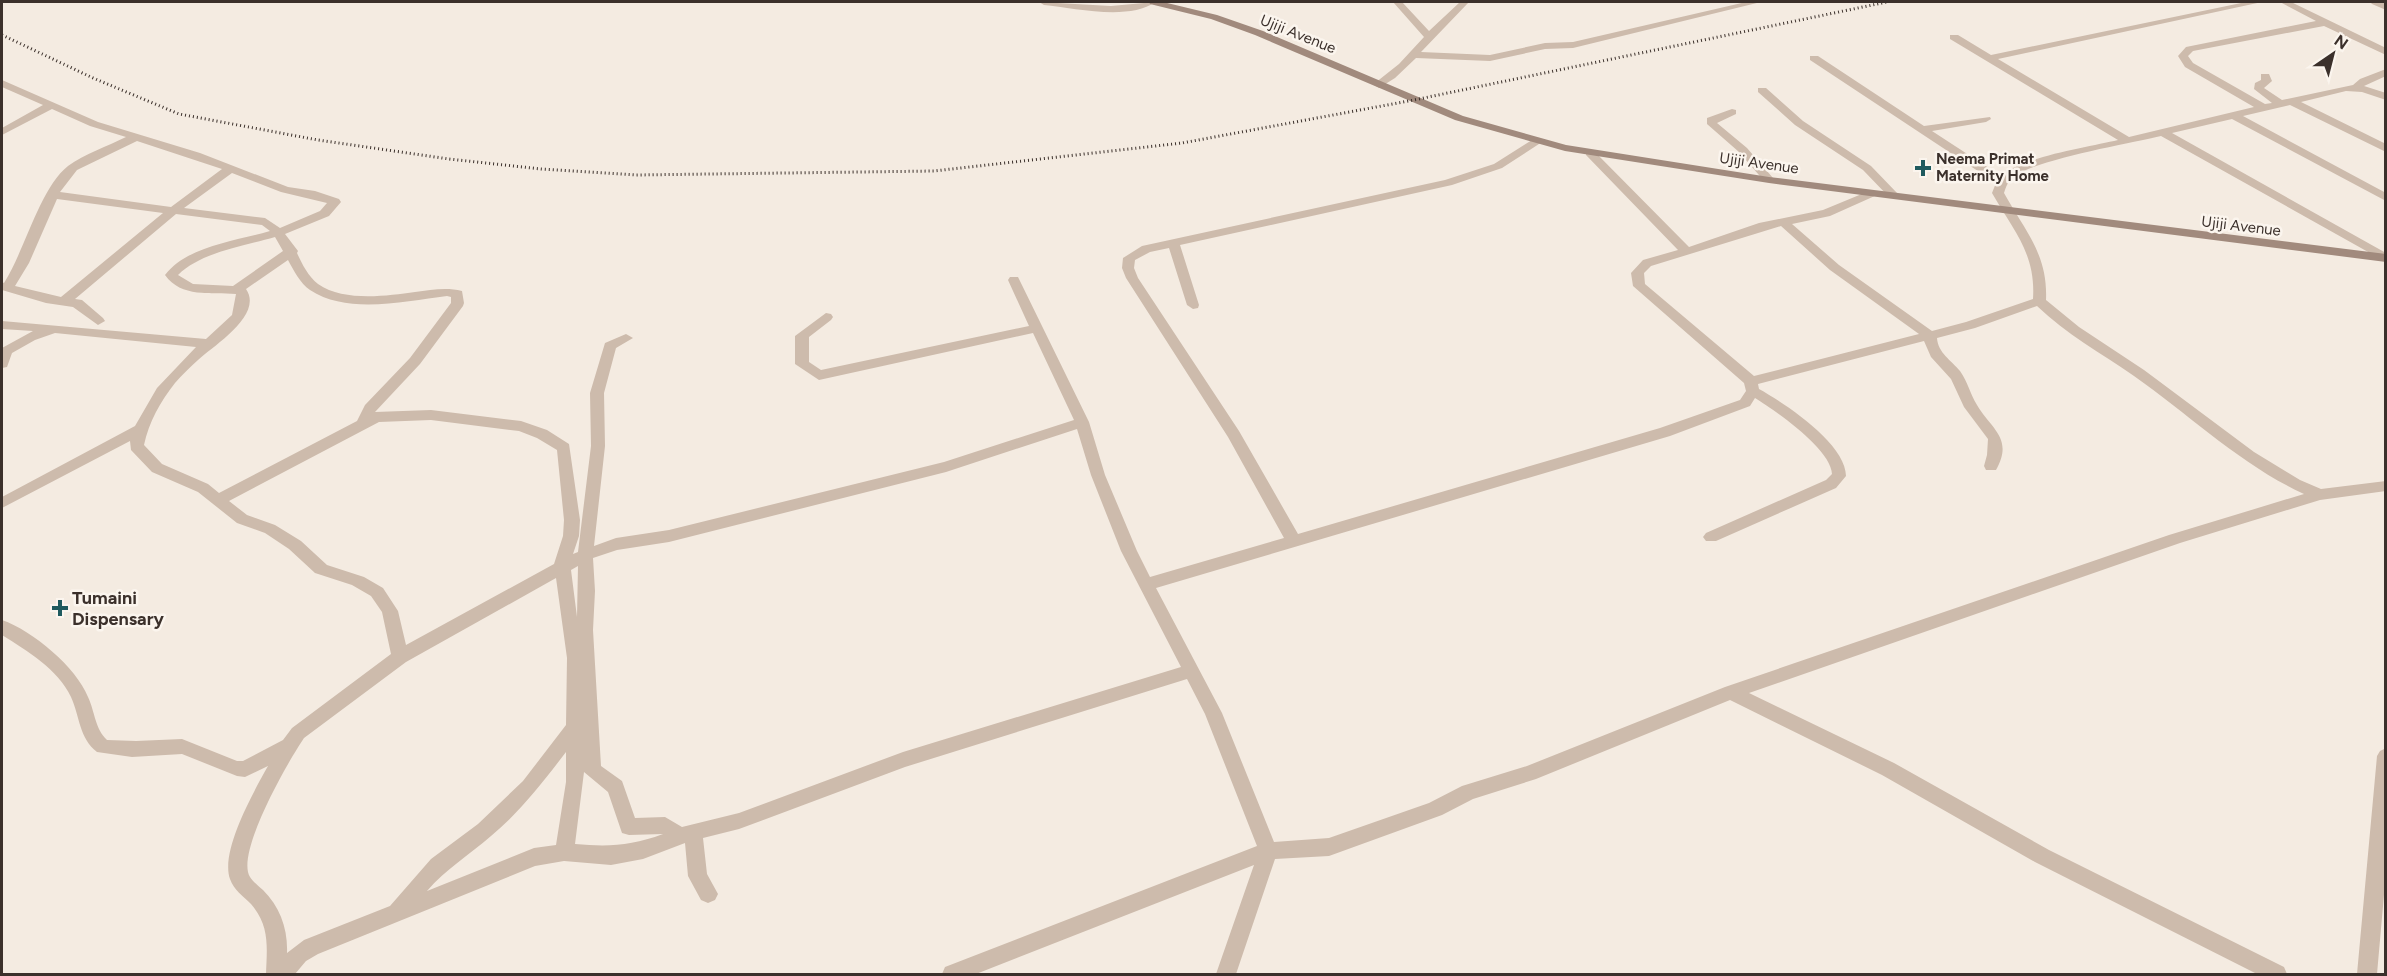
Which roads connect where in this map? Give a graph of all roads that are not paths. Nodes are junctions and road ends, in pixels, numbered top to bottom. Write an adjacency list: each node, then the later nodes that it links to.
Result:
1 (1044, 2): 2 (street)
2 (1151, 2): 20 (main road, Ujiji Avenue)
3 (1397, 2): 11 (street)
4 (1465, 2): 11 (street)
5 (1756, 2): 14 (street)
6 (2257, 2): 16 (street)
7 (2284, 2): 10 (street)
8 (2375, 2): 9 (street)
9 (2385, 7)
10 (2326, 22): 13 (street); 26 (street)
11 (1428, 35): 14 (street)
12 (1954, 37): 16 (street)
13 (2385, 52)
14 (1414, 55): 20 (street)
15 (1814, 57): 30 (street)
16 (1989, 58): 34 (street)
17 (2385, 72): 21 (street)
18 (2265, 76): 24 (street)
19 (2, 83): 25 (street)
20 (1379, 85): 35 (main road, Ujiji Avenue)
21 (2356, 88): 23 (street); 24 (street)
22 (1762, 90): 43 (street)
23 (2385, 97)
24 (2286, 102): 26 (street); 36 (street)
25 (50, 106): 31 (street); 33 (street)
26 (2265, 108): 28 (street)
27 (1731, 112): 39 (street)
28 (2235, 116): 32 (street); 44 (street)
29 (1986, 119): 30 (street)
30 (1923, 129): 40 (street)
31 (2, 132)
32 (2164, 133): 34 (street); 52 (street)
33 (134, 138): 38 (street); 42 (street)
34 (2126, 140): 40 (street)
35 (1536, 142): 37 (main road, Ujiji Avenue); 49 (street)
36 (2385, 149)
37 (1590, 153): 39 (main road, Ujiji Avenue); 51 (street)
38 (229, 170): 45 (street); 48 (street)
39 (1768, 180): 41 (main road, Ujiji Avenue)
40 (2002, 182): 46 (street)
41 (1873, 193): 43 (main road, Ujiji Avenue); 47 (street)
42 (52, 195): 45 (street); 54 (street)
43 (1894, 196): 46 (main road, Ujiji Avenue)
44 (2385, 198)
45 (174, 210): 48 (street); 56 (street)
46 (2007, 210): 52 (main road, Ujiji Avenue); 57 (street)
47 (1783, 221): 51 (street); 64 (street)
48 (276, 234): 50 (street); 55 (street)
49 (1173, 242): 58 (street); 78 (street)
50 (292, 251): 55 (street); 69 (street)
51 (1687, 252): 68 (street)
52 (2385, 258)
53 (1014, 280): 62 (street)
54 (4, 286): 56 (street)
55 (236, 290): 66 (street)
56 (64, 301): 60 (street)
57 (2039, 301): 64 (street); 74 (street)
58 (1193, 305)
59 (825, 317): 62 (street)
60 (98, 321)
61 (2, 325): 63 (street)
62 (1037, 328): 70 (street)
63 (54, 329): 66 (street); 67 (street)
64 (1930, 336): 68 (street); 72 (street)
65 (626, 338): 79 (street)
66 (208, 344): 71 (street)
67 (2, 364)
68 (1752, 386): 77 (street); 78 (street)
69 (364, 421): 75 (street); 80 (street)
70 (1082, 422): 79 (street); 81 (street)
71 (139, 430): 75 (street); 76 (street)
72 (1991, 466)
73 (2385, 486): 74 (street)
74 (2320, 495): 85 (street)
75 (220, 500): 83 (street)
76 (2, 503)
77 (1711, 537)
78 (1294, 541): 81 (street)
79 (585, 555): 80 (street); 90 (street)
80 (562, 565): 83 (street); 86 (street)
81 (1147, 584): 84 (street)
82 (2, 627): 87 (street)
83 (400, 657): 87 (street)
84 (1190, 671): 90 (street); 91 (street)
85 (1731, 692): 91 (street); 99 (street)
86 (575, 727): 92 (street); 94 (street)
87 (287, 746): 95 (street)
88 (2385, 756): 89 (street)
89 (2383, 822): 100 (street)
90 (686, 834): 92 (street); 93 (street)
91 (1268, 851): 97 (street); 98 (street)
92 (564, 852): 94 (street)
93 (708, 894)
94 (396, 911): 96 (street)
95 (276, 975)
96 (283, 975)
97 (952, 975)
98 (1226, 975)
99 (2277, 975)
100 (2367, 975)

